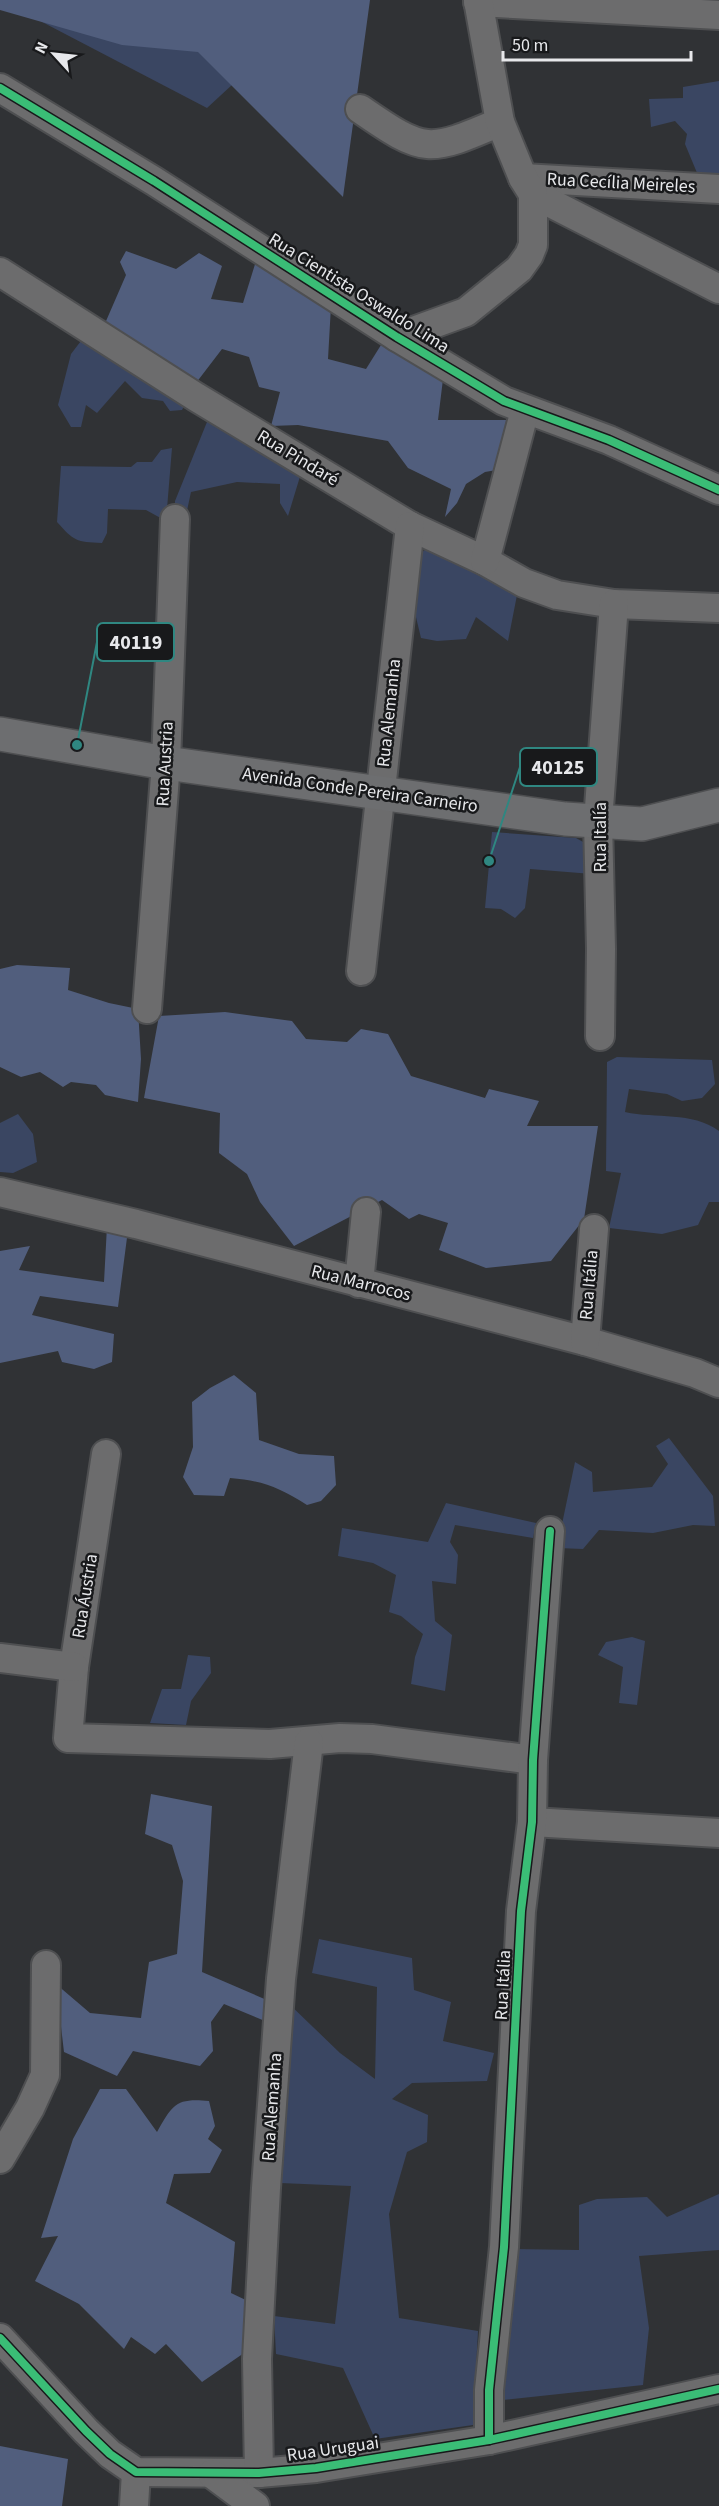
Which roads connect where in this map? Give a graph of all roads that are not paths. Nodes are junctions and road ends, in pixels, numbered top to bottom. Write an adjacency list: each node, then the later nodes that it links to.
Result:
1 (478, 1): 2 (street); 5 (street)
2 (719, 15)
3 (0, 88): 10 (street, Rua Cientista Oswaldo Lima)
4 (360, 109): 5 (street)
5 (500, 122): 6 (street)
6 (528, 186): 7 (street, Rua Cecília Meireles); 9 (street); 10 (street)
7 (719, 189)
8 (0, 272): 14 (street, Rua Pindaré)
9 (719, 289)
10 (397, 337): 11 (street, Rua Cientista Oswaldo Lima)
11 (525, 410): 12 (street, Rua Cientista Oswaldo Lima); 15 (street)
12 (719, 490)
13 (175, 519): 19 (street, Rua Austria)
14 (410, 526): 15 (street, Rua Pindaré); 20 (street, Rua Alemanha)
15 (485, 561): 16 (street, Rua Pindaré)
16 (614, 604): 17 (street, Rua Pindaré); 22 (street, Rua Italía)
17 (719, 608)
18 (0, 734): 19 (main road, Avenida Conde Pereira Carneiro)
19 (166, 763): 20 (main road, Avenida Conde Pereira Carneiro); 24 (street, Rua Austria)
20 (381, 792): 22 (main road, Avenida Conde Pereira Carneiro); 23 (street, Rua Alemanha)
21 (719, 805): 22 (main road, Avenida Conde Pereira Carneiro)
22 (598, 821): 25 (street, Rua Italía)
23 (361, 971)
24 (147, 1009)
25 (600, 1036)
26 (0, 1192): 29 (street, Rua Marrocos)
27 (366, 1212): 29 (street)
28 (594, 1229): 30 (street, Rua Itália)
29 (359, 1283): 30 (street, Rua Marrocos)
30 (585, 1341): 31 (street, Rua Marrocos)
31 (719, 1383)
32 (106, 1454): 35 (street, Rua Áustria)
33 (550, 1531): 37 (street, Rua Itália)
34 (0, 1658): 35 (street)
35 (74, 1667): 36 (street, Rua Áustria)
36 (309, 1742): 37 (street); 47 (street, Rua Alemanha)
37 (533, 1760): 38 (street, Rua Itália)
38 (531, 1822): 39 (street); 44 (street, Rua Itália)
39 (719, 1833)
40 (46, 1965): 41 (street)
41 (0, 2159)
42 (0, 2338): 45 (street)
43 (719, 2389): 44 (street, Rua Uruguai)
44 (489, 2440): 47 (street, Rua Uruguai)
45 (136, 2472): 46 (street, Rua Uruguai); 48 (street)
46 (212, 2474): 47 (street, Rua Uruguai); 49 (street)
47 (259, 2474)
48 (134, 2506)
49 (255, 2506)

